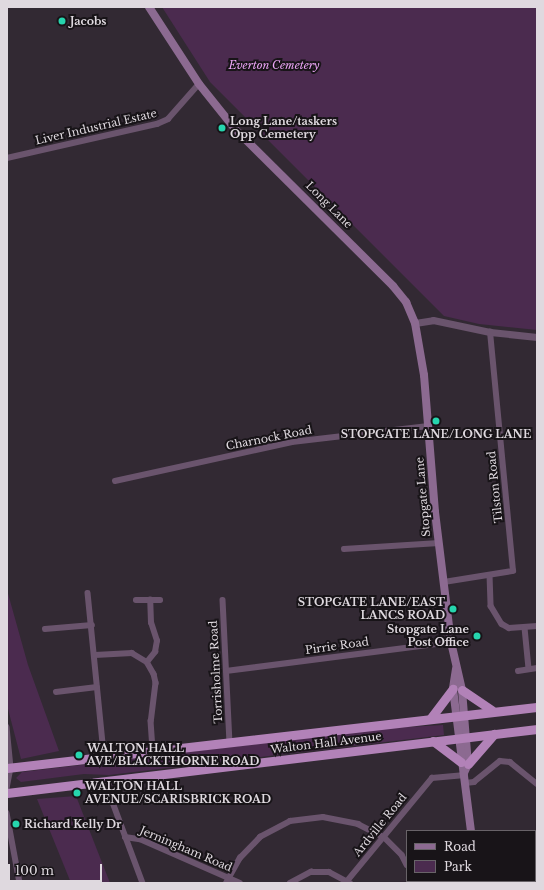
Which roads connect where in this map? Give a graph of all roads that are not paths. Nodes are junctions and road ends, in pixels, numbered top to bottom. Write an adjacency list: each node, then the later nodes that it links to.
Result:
1 (149, 7): 2 (main road, Long Lane)
2 (199, 84): 3 (street, Liver Industrial Estate); 4 (main road, Long Lane)
3 (7, 158)
4 (415, 323): 5 (street); 7 (main road, Stopgate Lane)
5 (490, 332): 6 (street); 11 (street, Tilston Road)
6 (537, 338)
7 (428, 426): 8 (street, Charnock Road); 9 (main road, Stopgate Lane)
8 (115, 481)
9 (439, 543): 10 (street); 12 (main road, Stopgate Lane)
10 (344, 549)
11 (490, 575): 12 (street, Tilston Road); 20 (street)
12 (444, 582): 22 (main road, Stopgate Lane)
13 (88, 593): 18 (street)
14 (136, 600): 15 (street)
15 (150, 600): 16 (street); 24 (street)
16 (160, 600)
17 (223, 600): 27 (street, Torrisholme Road)
18 (92, 625): 21 (street); 23 (street)
19 (537, 626): 20 (street)
20 (525, 628): 26 (street)
21 (45, 630)
22 (450, 642): 27 (street, Pirrie Road); 30 (main road, Stopgate Lane)
23 (95, 655): 24 (street); 29 (street)
24 (147, 662): 43 (street)
25 (537, 668): 26 (street)
26 (529, 669): 28 (street)
27 (226, 671): 42 (street, Torrisholme Road)
28 (518, 671)
29 (97, 687): 31 (street); 41 (street)
30 (458, 690): 33 (highway); 34 (main road, Stopgate Lane); 35 (highway)
31 (56, 692)
32 (537, 706): 33 (highway, Walton Hall Avenue)
33 (493, 711): 34 (highway, Walton Hall Avenue)
34 (460, 715): 35 (highway, Walton Hall Avenue); 39 (main road, Stopgate Lane)
35 (430, 719): 42 (highway, Walton Hall Avenue)
36 (7, 727): 45 (street)
37 (537, 730): 38 (highway, Walton Hall Avenue)
38 (494, 734): 39 (highway, Walton Hall Avenue); 44 (highway)
39 (462, 736): 40 (highway, Walton Hall Avenue); 44 (main road, Stopgate Lane)
40 (432, 741): 44 (highway); 47 (highway, Walton Hall Avenue)
41 (103, 742)
42 (230, 742): 43 (highway, Walton Hall Avenue)
43 (153, 752): 45 (highway, Walton Hall Avenue)
44 (464, 763): 46 (main road, Stopgate Lane)
45 (9, 768): 49 (street)
46 (465, 777): 48 (street); 52 (main road, Stopgate Lane); 54 (street, Ardville Road)
47 (105, 781): 50 (highway, Walton Hall Avenue); 53 (street)
48 (537, 784)
49 (7, 788)
50 (7, 793)
51 (7, 813): 58 (street)
52 (471, 830)
53 (125, 837): 56 (street, Jerningham Road); 59 (street)
54 (384, 837): 55 (street); 56 (street); 57 (street, Ardville Road)
55 (406, 863)
56 (226, 880): 60 (street, Jerningham Road)
57 (349, 882): 61 (street)
58 (20, 883)
59 (143, 883)
60 (240, 883)
61 (290, 883)

